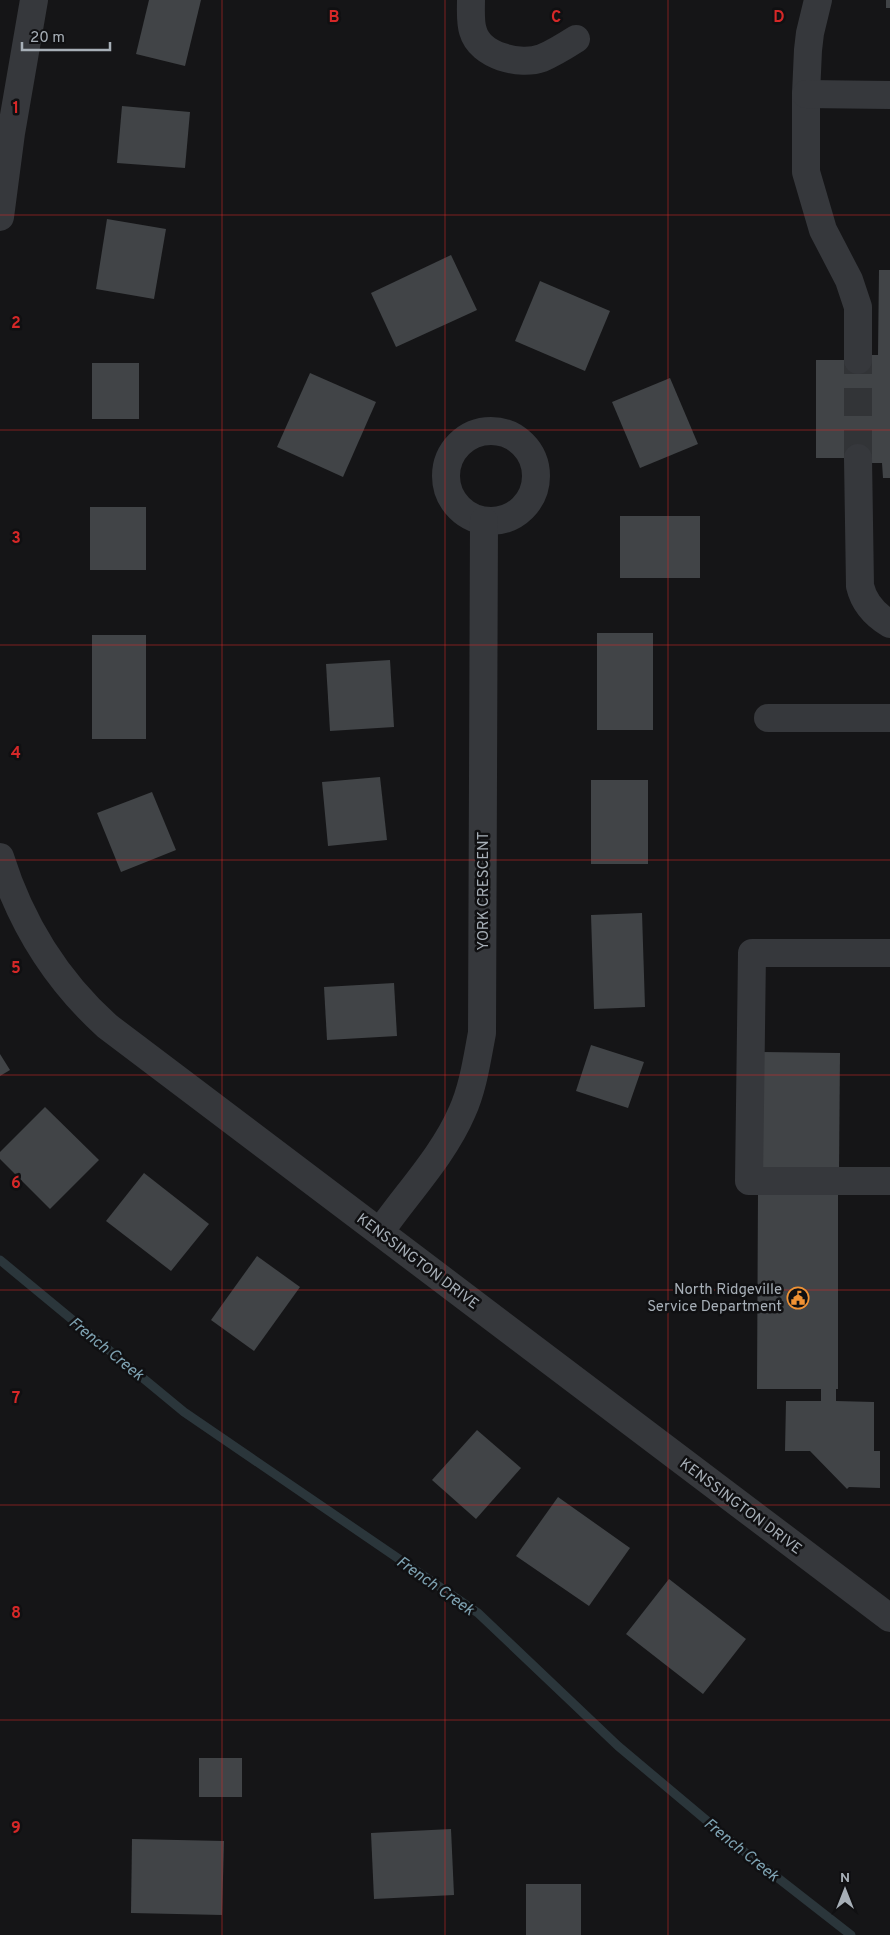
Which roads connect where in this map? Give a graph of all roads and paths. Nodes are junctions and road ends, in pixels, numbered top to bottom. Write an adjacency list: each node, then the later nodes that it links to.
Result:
1 (34, 0): 7 (street)
2 (471, 0): 4 (street)
3 (818, 0): 5 (street)
4 (576, 39)
5 (806, 94): 6 (street); 8 (street)
6 (890, 95)
7 (0, 217)
8 (858, 360)
9 (858, 458): 11 (street)
10 (484, 521): 17 (street, YORK CRESCENT)
11 (890, 624)
12 (768, 718): 13 (street)
13 (890, 718)
14 (0, 858): 17 (street, KENSSINGTON DRIVE)
15 (890, 953): 16 (street)
16 (890, 1181)
17 (380, 1232): 18 (street, KENSSINGTON DRIVE)
18 (890, 1618)

